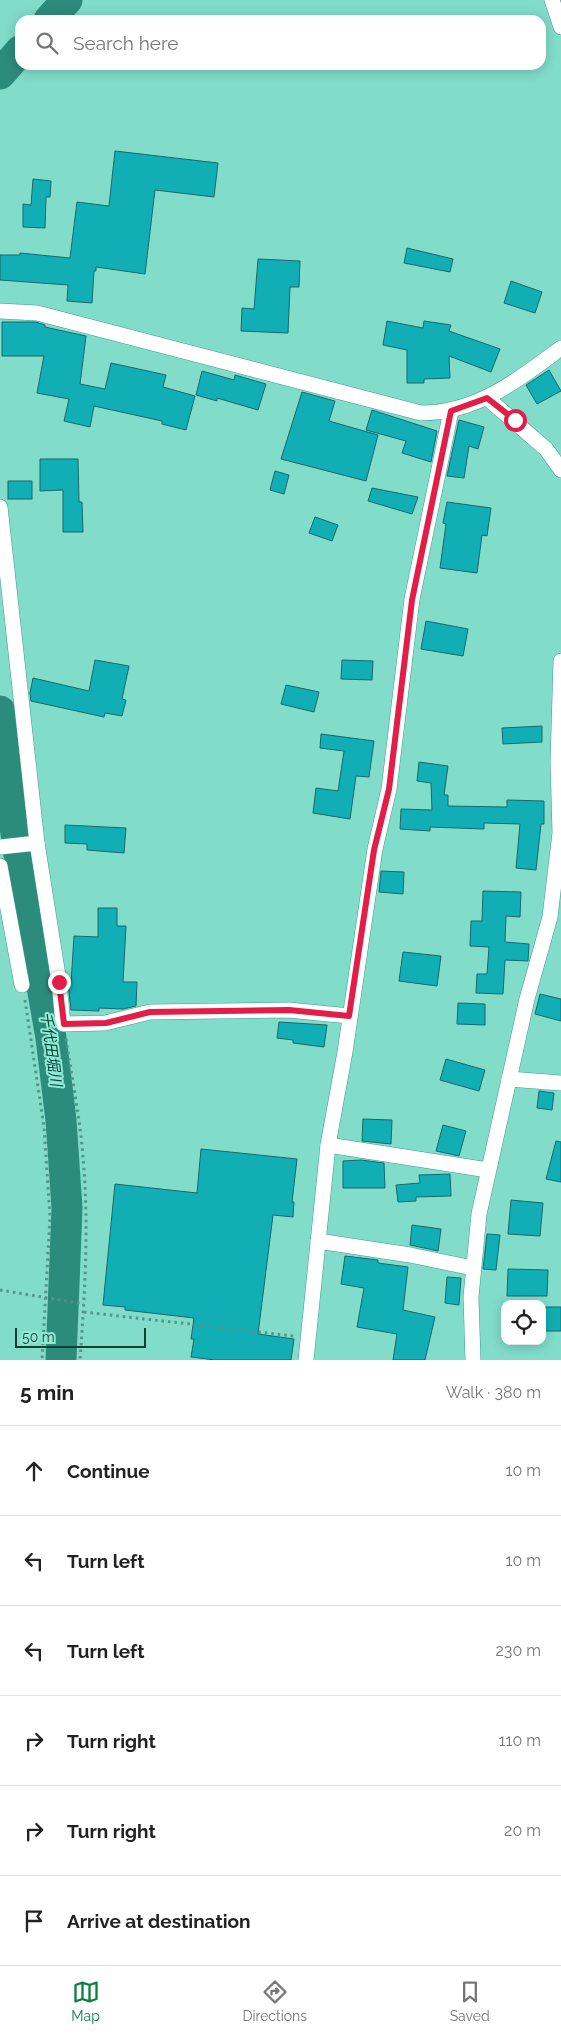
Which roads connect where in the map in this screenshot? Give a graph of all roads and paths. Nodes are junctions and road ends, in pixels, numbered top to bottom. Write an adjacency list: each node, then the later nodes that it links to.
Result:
1 (552, 0): 2 (street)
2 (561, 27)
3 (0, 311): 6 (street)
4 (561, 348): 5 (street)
5 (487, 398): 6 (street); 7 (street)
6 (451, 411): 14 (street)
7 (561, 470)
8 (0, 507): 10 (street)
9 (561, 661): 16 (street)
10 (37, 843): 11 (street); 15 (street)
11 (0, 847)
12 (0, 866): 13 (street)
13 (22, 985): 23 (path)
14 (349, 1016): 15 (street); 18 (street)
15 (64, 1024): 24 (path)
16 (509, 1079): 17 (street); 19 (street)
17 (561, 1082)
18 (328, 1145): 19 (street); 20 (street)
19 (488, 1170): 21 (street)
20 (318, 1241): 21 (street); 26 (street)
21 (473, 1268): 30 (street)
22 (0, 1290): 23 (path)
23 (46, 1298): 24 (path); 27 (path)
24 (84, 1304): 25 (path)
25 (84, 1312): 26 (path); 28 (path)
26 (308, 1338): 29 (street)
27 (42, 1360)
28 (80, 1360)
29 (306, 1360)
30 (473, 1360)

